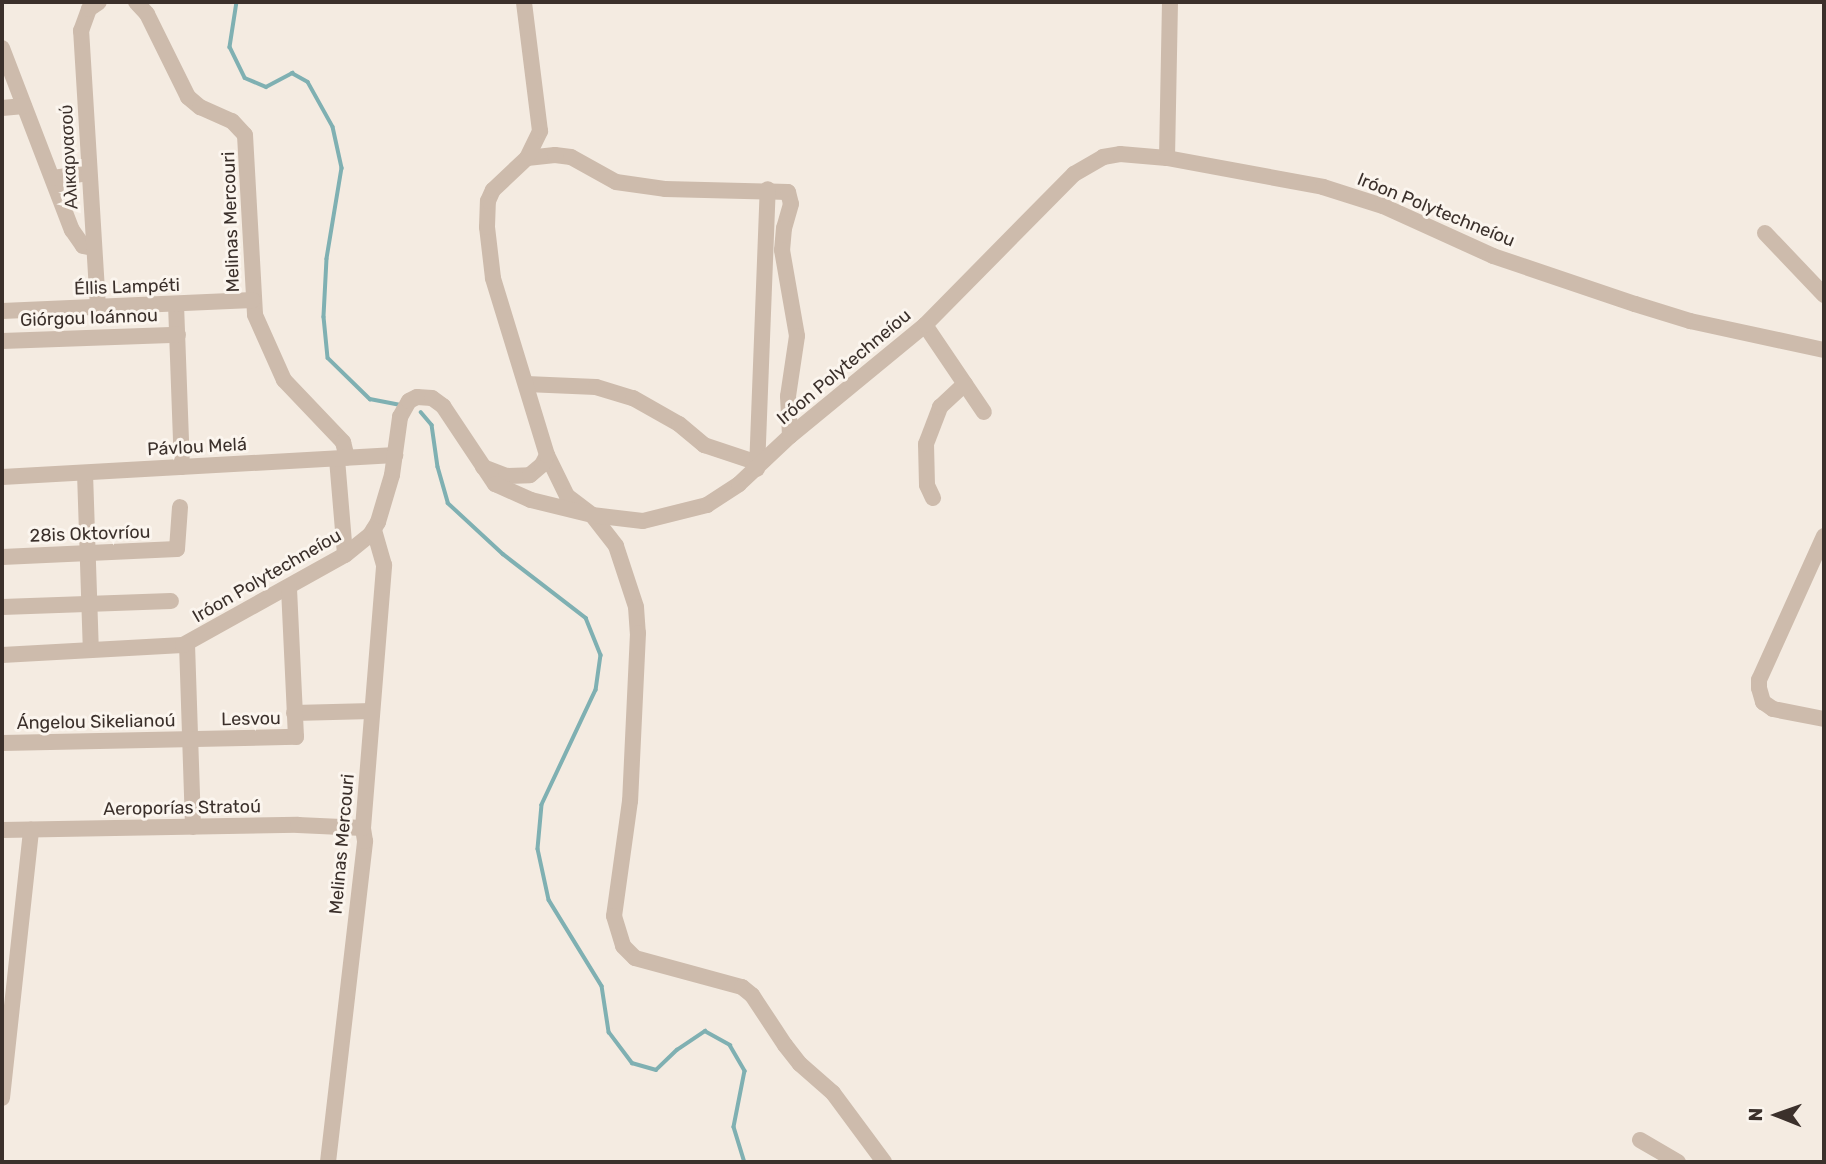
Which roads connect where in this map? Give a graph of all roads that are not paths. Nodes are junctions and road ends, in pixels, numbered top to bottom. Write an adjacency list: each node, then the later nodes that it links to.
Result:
1 (136, 2): 16 (street, Melinas Mercouri)
2 (524, 2): 8 (street)
3 (1170, 2): 9 (street)
4 (95, 4): 10 (street, Αλικαρνασού)
5 (2, 48): 6 (street)
6 (24, 106): 7 (street); 11 (street)
7 (2, 108)
8 (527, 158): 12 (street); 24 (street)
9 (1167, 158): 20 (street, Iróon Polytechneíou); 23 (street, Iróon Polytechneíou)
10 (89, 173): 11 (street); 14 (street, Αλικαρνασού)
11 (53, 178): 14 (street)
12 (768, 189): 27 (street); 31 (street)
13 (1765, 233): 15 (street)
14 (93, 248): 18 (street, Αλικαρνασού)
15 (1824, 295)
16 (253, 300): 17 (street, Éllis Lampéti); 30 (street, Melinas Mercouri)
17 (176, 304): 18 (street, Éllis Lampéti); 21 (street)
18 (98, 307): 19 (street, Éllis Lampéti)
19 (2, 311)
20 (925, 325): 25 (street); 27 (street, Iróon Polytechneíou)
21 (178, 335): 22 (street, Giórgou Ioánnou); 32 (street)
22 (2, 341)
23 (1824, 350)
24 (526, 384): 29 (street); 31 (street)
25 (965, 384): 26 (street); 36 (street)
26 (984, 412)
27 (790, 436): 31 (street, Iróon Polytechneíou)
28 (395, 455): 30 (street, Pávlou Melá); 33 (street, Iróon Polytechneíou); 39 (street, Iróon Polytechneíou)
29 (547, 455): 33 (street); 38 (street)
30 (342, 458): 32 (street, Pávlou Melá); 42 (street, Melinas Mercouri)
31 (760, 464): 38 (street, Iróon Polytechneíou)
32 (183, 467): 34 (street, Pávlou Melá)
33 (483, 467): 38 (street, Iróon Polytechneíou)
34 (85, 473): 35 (street, Pávlou Melá); 41 (street)
35 (2, 477)
36 (933, 498)
37 (180, 507): 41 (street, 28is Oktovríou)
38 (592, 515): 63 (street)
39 (374, 529): 42 (street, Iróon Polytechneíou); 51 (street, Melinas Mercouri)
40 (1824, 536): 53 (street)
41 (88, 553): 43 (street, 28is Oktovríou); 46 (street)
42 (345, 555): 44 (street, Iróon Polytechneíou)
43 (2, 557)
44 (289, 587): 48 (street, Iróon Polytechneíou); 52 (street)
45 (171, 601): 46 (street)
46 (90, 604): 47 (street); 49 (street)
47 (2, 607)
48 (187, 643): 49 (street, Iróon Polytechneíou); 54 (street)
49 (91, 650): 50 (street, Iróon Polytechneíou)
50 (2, 655)
51 (372, 711): 52 (street, Lesvou); 57 (street, Melinas Mercouri)
52 (294, 713): 54 (street, Lesvou)
53 (1824, 719)
54 (190, 740): 55 (street, Ángelou Sikelianoú); 56 (street)
55 (2, 743)
56 (193, 827): 57 (street, Aeroporías Stratoú); 59 (street, Aeroporías Stratoú)
57 (363, 828): 62 (street, Melinas Mercouri)
58 (2, 830): 59 (street, Aeroporías Stratoú)
59 (31, 830): 60 (street)
60 (2, 1098)
61 (1640, 1140): 64 (street)
62 (328, 1162)
63 (884, 1162)
64 (1678, 1162)

